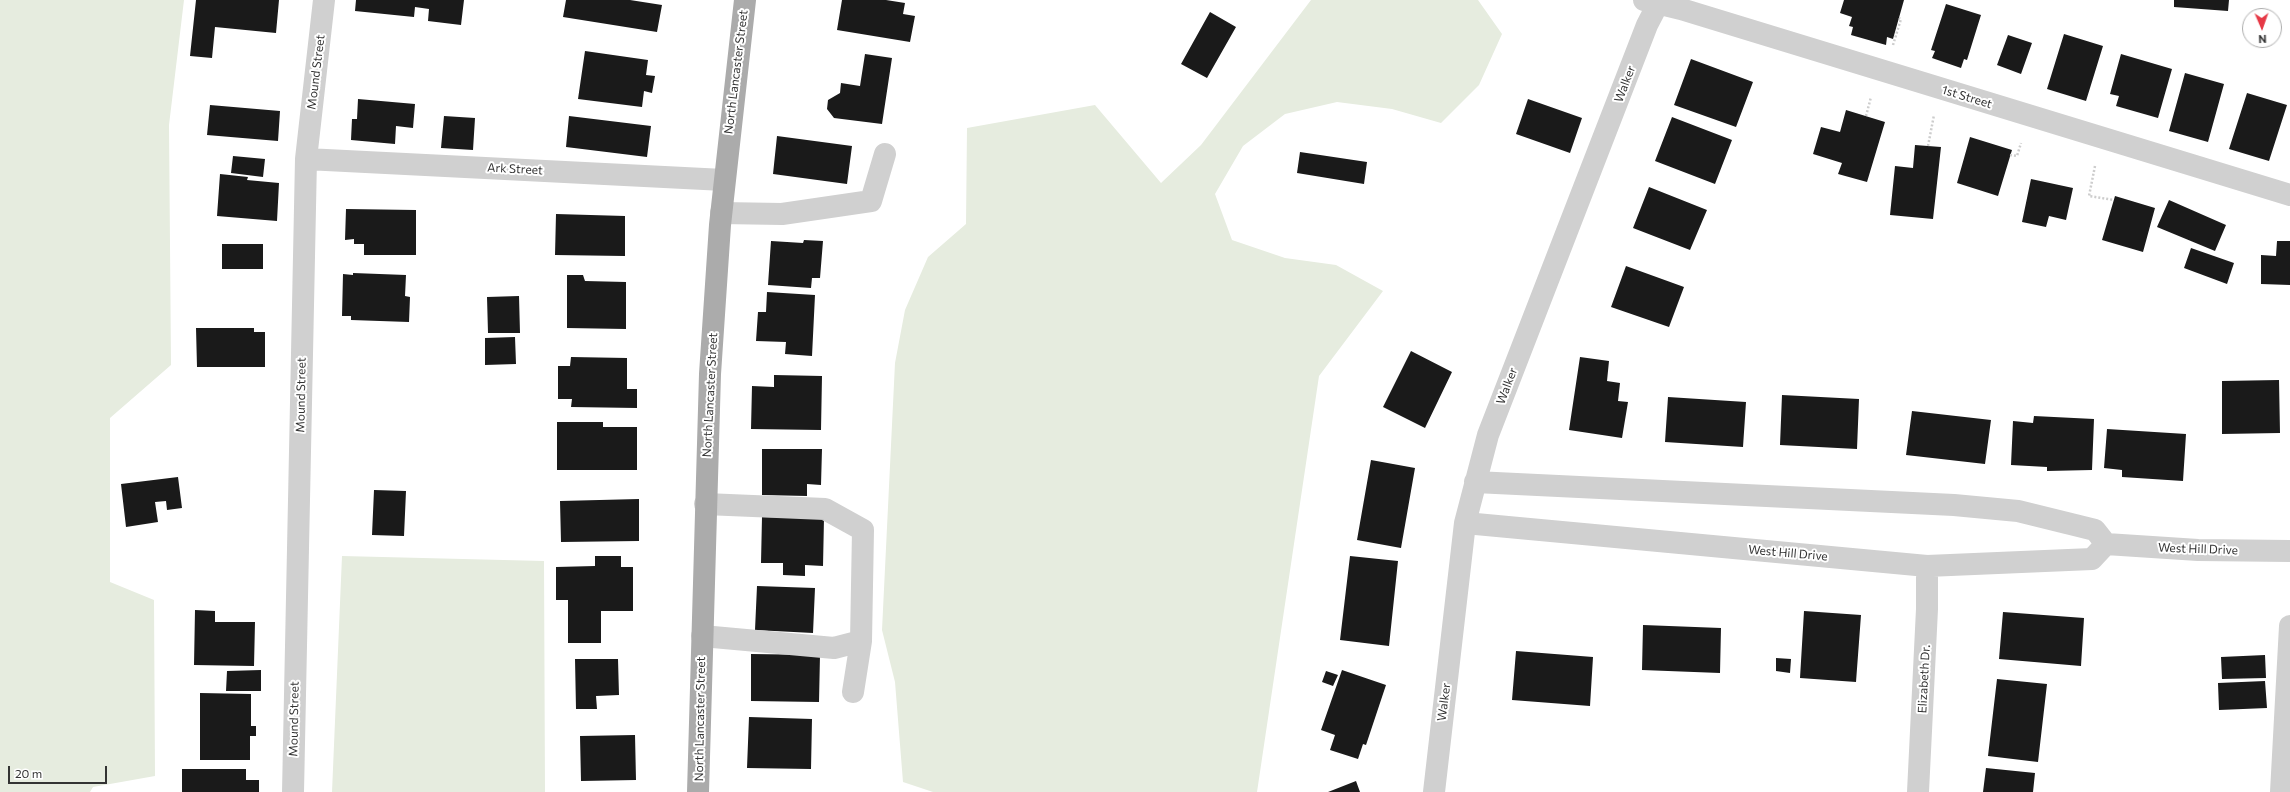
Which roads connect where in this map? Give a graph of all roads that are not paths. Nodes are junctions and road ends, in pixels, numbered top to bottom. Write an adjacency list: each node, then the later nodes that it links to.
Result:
1 (324, 0): 5 (street, Mound Street)
2 (744, 0): 6 (main road, North Lancaster Street)
3 (1654, 1): 7 (street, 1st Street); 9 (street, Walker)
4 (885, 154): 8 (street)
5 (306, 159): 6 (street, Ark Street); 19 (street, Mound Street)
6 (724, 180): 8 (main road, North Lancaster Street)
7 (2290, 195)
8 (721, 213): 10 (main road, North Lancaster Street)
9 (1476, 482): 11 (street, Walker); 12 (street)
10 (705, 504): 16 (main road, North Lancaster Street); 17 (street)
11 (1465, 524): 14 (street, West Hill Drive); 21 (street, Walker)
12 (2106, 544): 13 (street, West Hill Drive); 14 (street, West Hill Drive)
13 (2290, 551)
14 (1927, 566): 22 (street, Elizabeth Dr.)
15 (2290, 626): 23 (street)
16 (702, 636): 17 (street); 20 (main road, North Lancaster Street)
17 (861, 641): 18 (street)
18 (853, 692)
19 (293, 792)
20 (698, 792)
21 (1434, 792)
22 (1918, 792)
23 (2281, 792)

